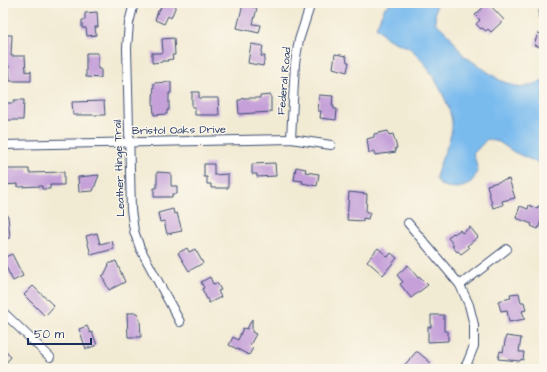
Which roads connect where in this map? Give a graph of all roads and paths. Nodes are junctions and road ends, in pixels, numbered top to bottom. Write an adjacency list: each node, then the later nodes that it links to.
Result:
1 (134, 3): 4 (street, Leather Hinge Trail)
2 (311, 3): 3 (street, Federal Road)
3 (291, 139): 4 (street, Bristol Oaks Drive); 6 (street, Bristol Oaks Drive)
4 (129, 142): 5 (street, Bristol Oaks Drive); 11 (street, Leather Hinge Trail)
5 (3, 144)
6 (330, 145)
7 (408, 223): 9 (street)
8 (508, 249): 9 (street)
9 (460, 285): 13 (street)
10 (3, 312): 12 (street)
11 (180, 322)
12 (50, 357)
13 (464, 369)

